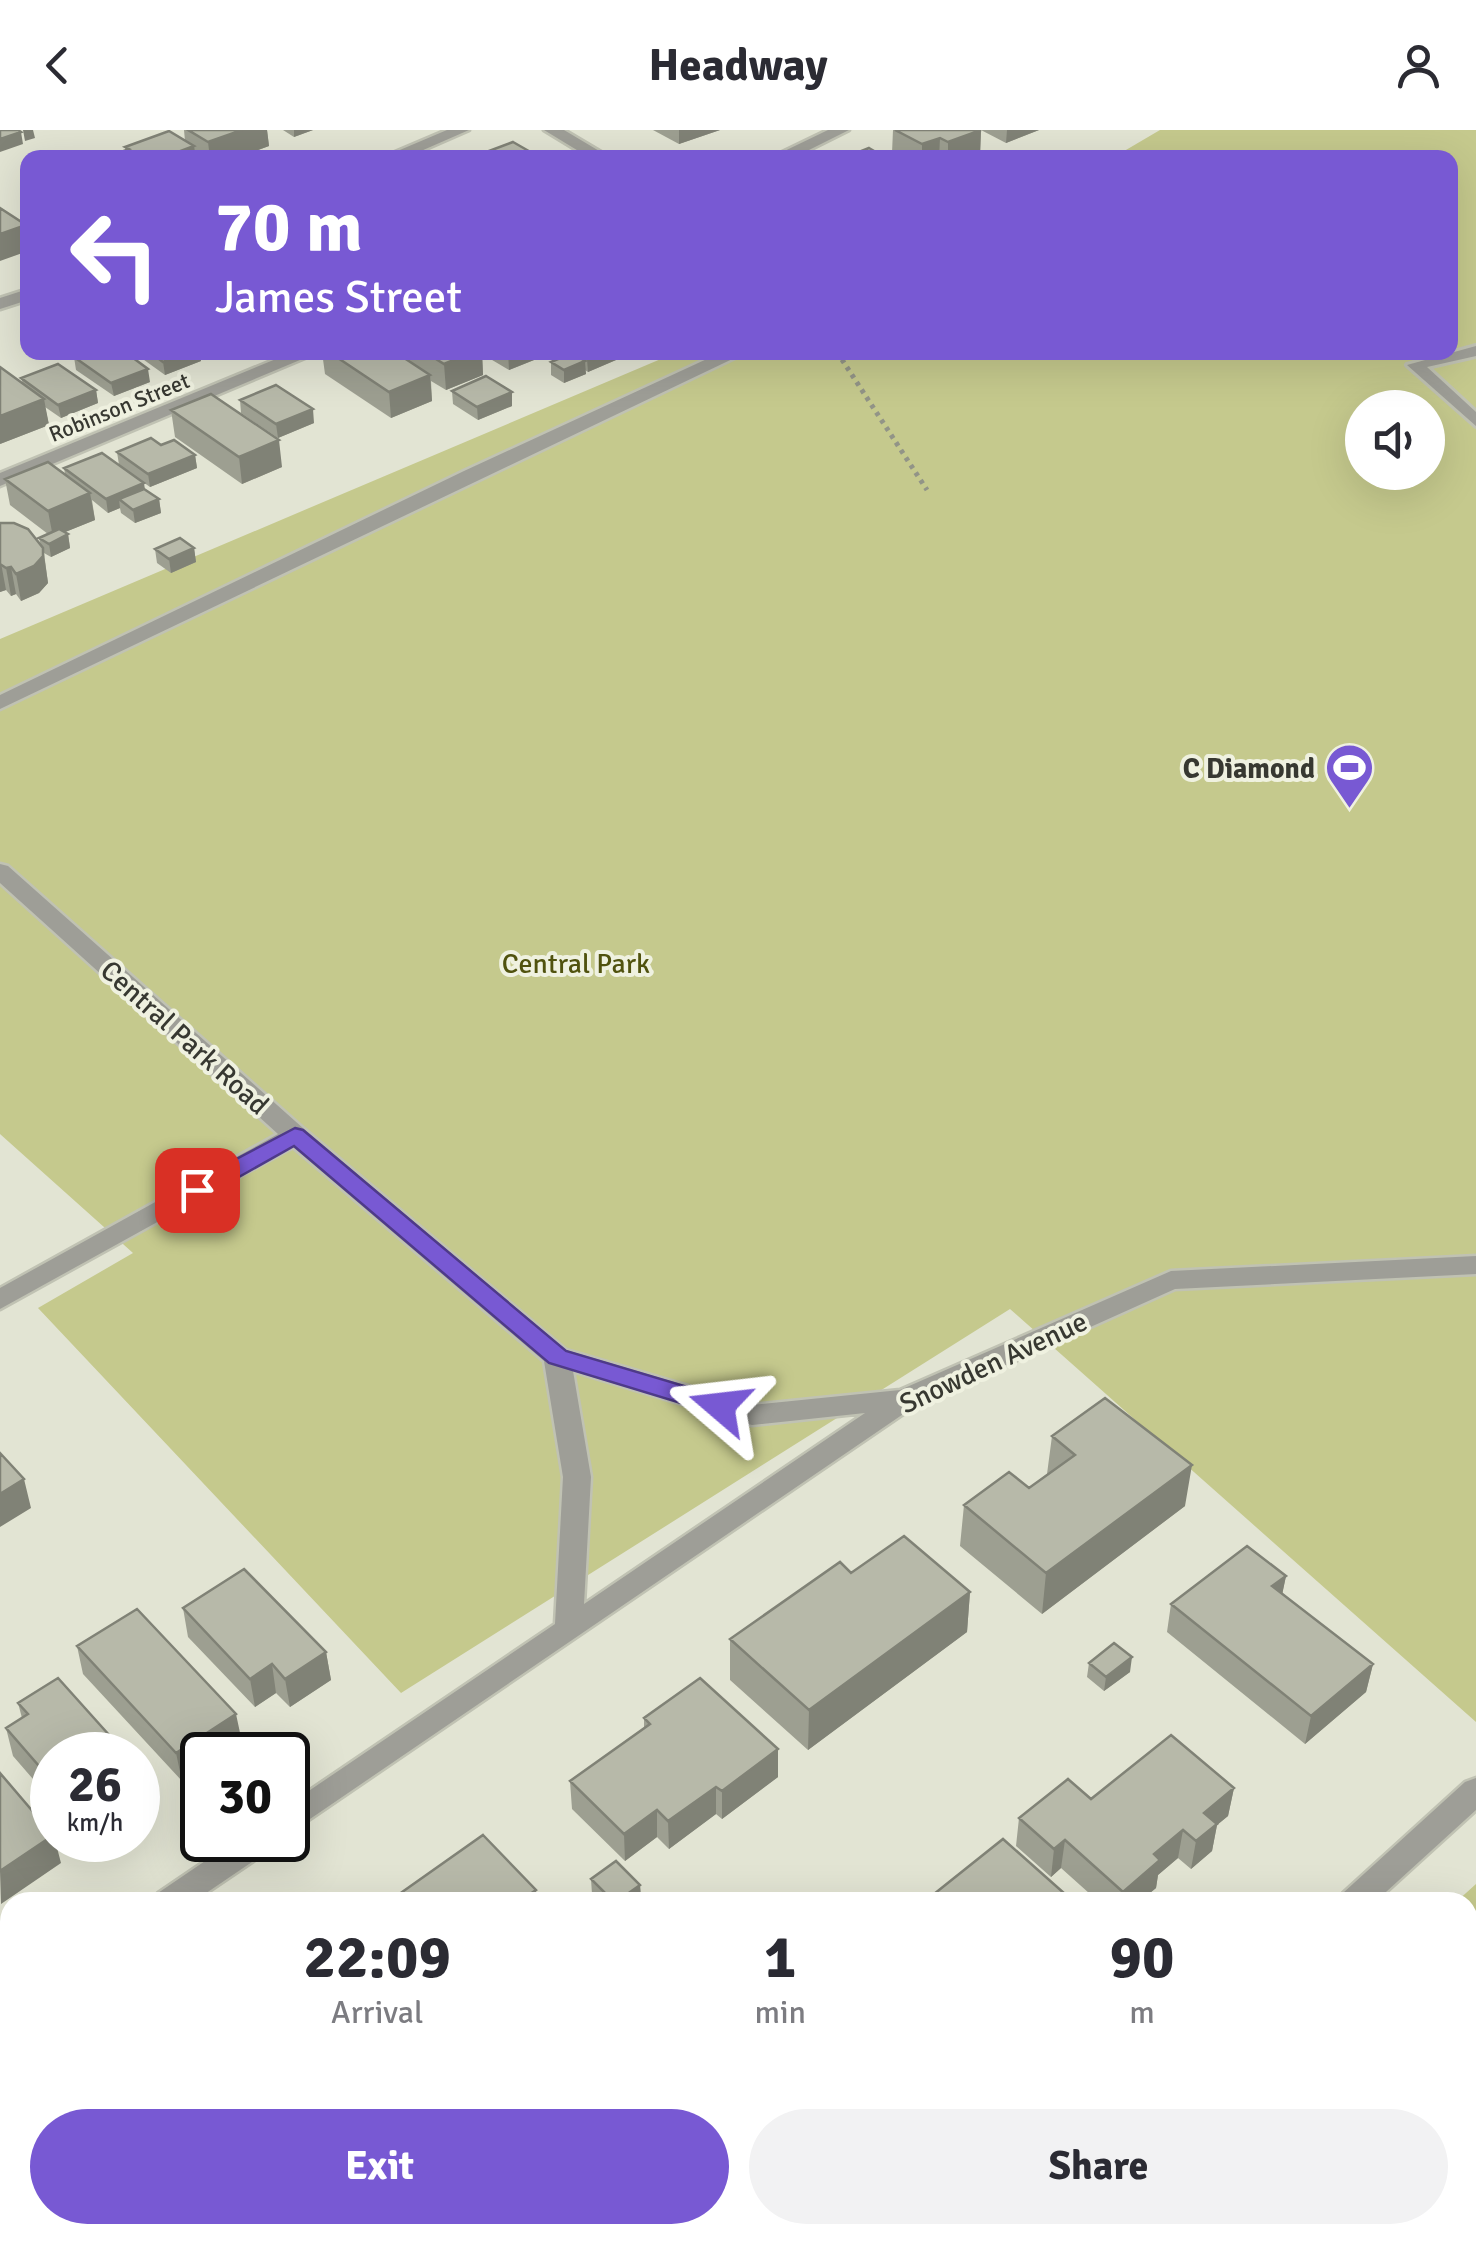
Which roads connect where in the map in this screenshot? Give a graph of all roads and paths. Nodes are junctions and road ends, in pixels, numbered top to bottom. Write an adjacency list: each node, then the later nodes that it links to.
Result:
1 (462, 130): 4 (street)
2 (552, 130): 5 (street)
3 (841, 130): 6 (street)
4 (409, 150)
5 (588, 150)
6 (796, 150)
7 (291, 360): 12 (street, Robinson Street)
8 (721, 360): 14 (street)
9 (841, 360): 13 (path)
10 (1433, 360): 11 (lane)
11 (1476, 421)
12 (0, 480)
13 (927, 490)
14 (0, 703)
15 (0, 871): 16 (street, Central Park Road)
16 (295, 1135): 18 (street); 19 (street, Central Park Road)
17 (1476, 1265): 20 (street, Snowden Avenue)
18 (0, 1300)
19 (557, 1357): 20 (street, Central Park Road); 21 (street)
20 (906, 1399): 21 (street, Snowden Avenue)
21 (569, 1626): 23 (street, Snowden Avenue)
22 (1476, 1791): 26 (street)
23 (310, 1806)
24 (228, 1862): 25 (street)
25 (184, 1892)
26 (1365, 1892)

